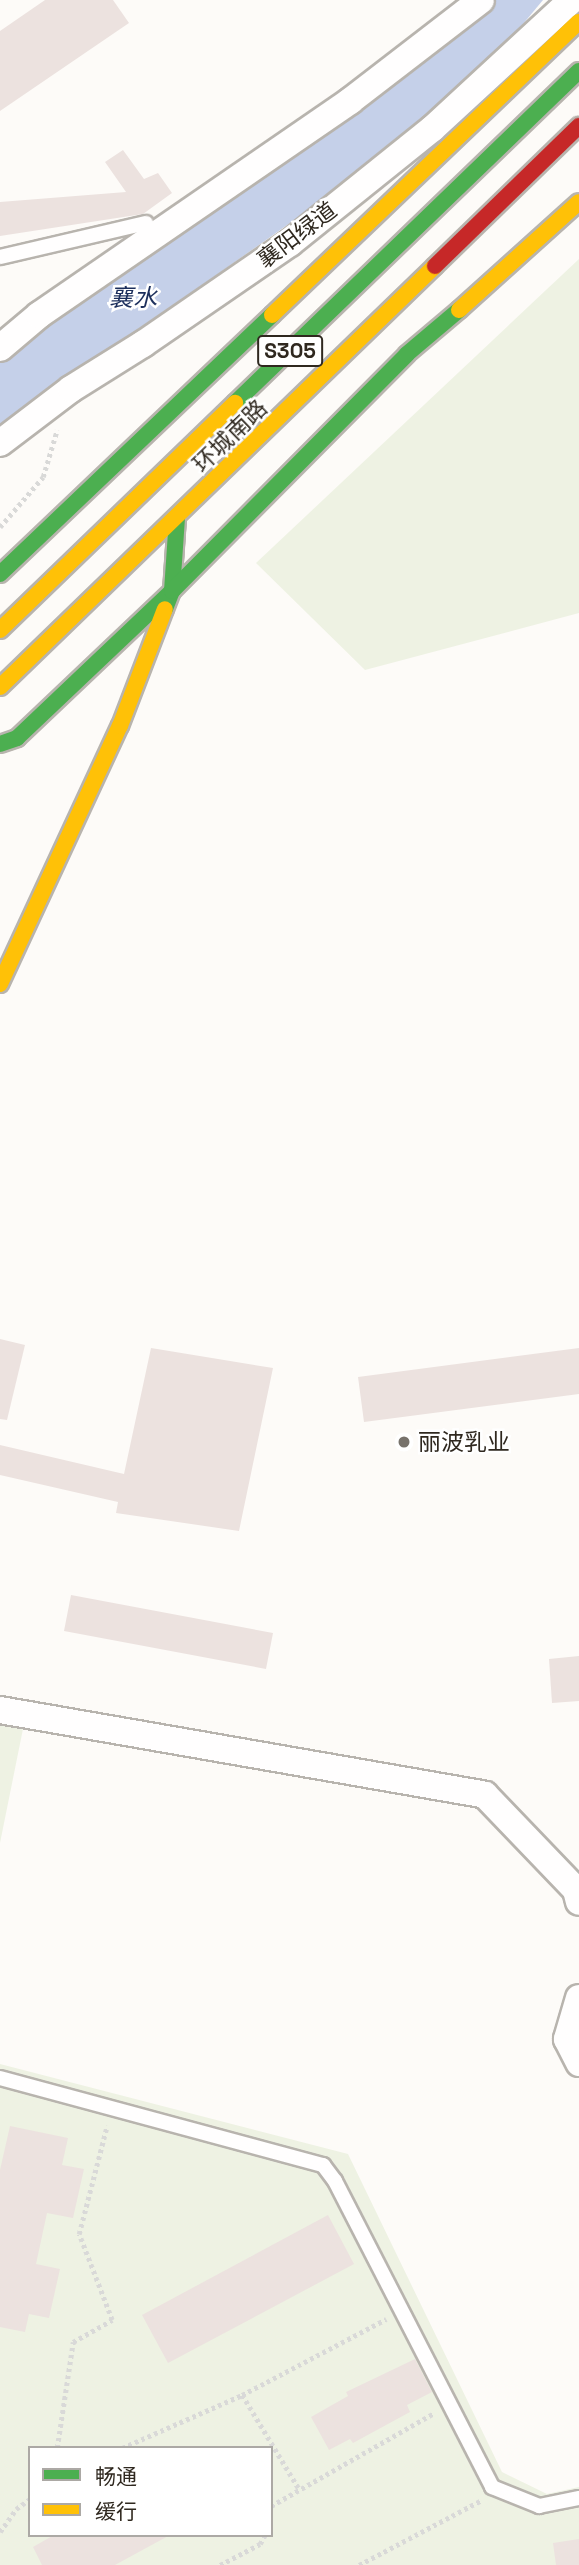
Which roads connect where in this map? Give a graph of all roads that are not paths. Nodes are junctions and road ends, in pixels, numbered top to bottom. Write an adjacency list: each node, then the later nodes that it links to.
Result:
1 (481, 0): 9 (street)
2 (572, 0): 10 (street, 襄阳绿道)
3 (579, 22): 12 (main road)
4 (579, 71): 14 (main road, 环城南路 / S305)
5 (579, 126): 11 (main road, 环城南路 / S305)
6 (579, 202): 13 (main road)
7 (146, 223): 8 (lane)
8 (0, 257)
9 (0, 348)
10 (0, 443)
11 (177, 519): 13 (main road); 15 (main road, 环城南路)
12 (0, 574)
13 (172, 591): 16 (main road); 17 (main road)
14 (0, 630)
15 (0, 687)
16 (0, 744)
17 (0, 984)
18 (0, 1710): 19 (street)
19 (579, 1902)
20 (579, 1998): 21 (street)
21 (579, 2063)
22 (0, 2078): 23 (lane)
23 (579, 2498)

